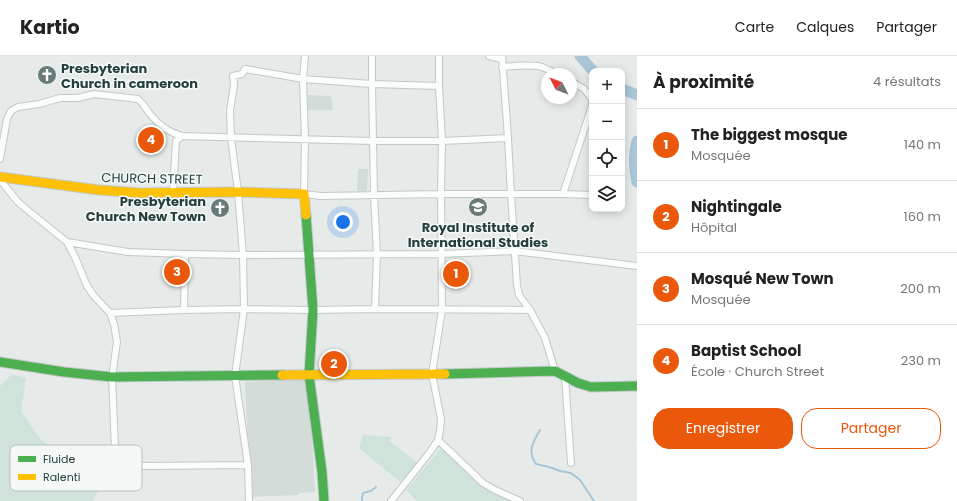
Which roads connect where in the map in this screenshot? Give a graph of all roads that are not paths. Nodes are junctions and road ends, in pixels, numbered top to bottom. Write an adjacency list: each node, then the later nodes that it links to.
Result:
1 (305, 56): 8 (street)
2 (372, 56): 9 (street)
3 (440, 56): 11 (street)
4 (489, 56): 5 (street)
5 (501, 57): 6 (street)
6 (502, 67): 7 (street); 16 (street)
7 (544, 68)
8 (303, 79): 9 (street); 15 (street); 17 (street)
9 (372, 84): 11 (street); 18 (street)
10 (577, 85): 12 (street)
11 (439, 86): 19 (street)
12 (589, 96)
13 (592, 104): 27 (street)
14 (182, 136): 15 (street); 20 (street); 23 (street)
15 (230, 138): 17 (street); 22 (street)
16 (508, 138): 19 (street); 26 (street)
17 (305, 139): 18 (street); 24 (street)
18 (373, 141): 19 (street); 29 (street)
19 (442, 141): 25 (street)
20 (0, 159)
21 (0, 179): 23 (street, CHURCH STREET); 30 (street)
22 (238, 192): 23 (street, CHURCH STREET); 24 (street, CHURCH STREET); 35 (street)
23 (173, 193)
24 (304, 194): 29 (street); 36 (street)
25 (441, 194): 26 (street); 29 (street); 34 (street)
26 (511, 194): 27 (street); 31 (street)
27 (563, 194): 28 (street)
28 (589, 195)
29 (374, 196): 33 (street)
30 (67, 242): 32 (street); 44 (street)
31 (514, 251): 34 (street); 37 (street); 43 (street)
32 (184, 254): 35 (street); 40 (street)
33 (377, 254): 34 (street); 36 (street); 39 (street)
34 (441, 254): 42 (street)
35 (243, 255): 36 (street); 38 (street)
36 (309, 255): 41 (street)
37 (637, 266)
38 (244, 309): 40 (street); 41 (street); 50 (street)
39 (375, 309): 41 (street); 42 (street)
40 (184, 310): 44 (street)
41 (313, 310): 48 (street)
42 (442, 310): 43 (street); 47 (street)
43 (530, 310): 46 (street)
44 (110, 313): 49 (street)
45 (0, 362): 49 (street)
46 (554, 372): 47 (street); 51 (street)
47 (432, 374): 48 (street); 53 (street)
48 (309, 375): 50 (street); 59 (street)
49 (112, 376): 50 (street); 54 (street)
50 (235, 376): 56 (street)
51 (565, 377): 52 (street); 55 (street)
52 (637, 386)
53 (438, 440): 60 (street); 61 (street)
54 (116, 445)
55 (571, 463)
56 (248, 465): 57 (street); 58 (street)
57 (142, 466)
58 (249, 501)
59 (324, 501)
60 (391, 501)
61 (520, 501)

